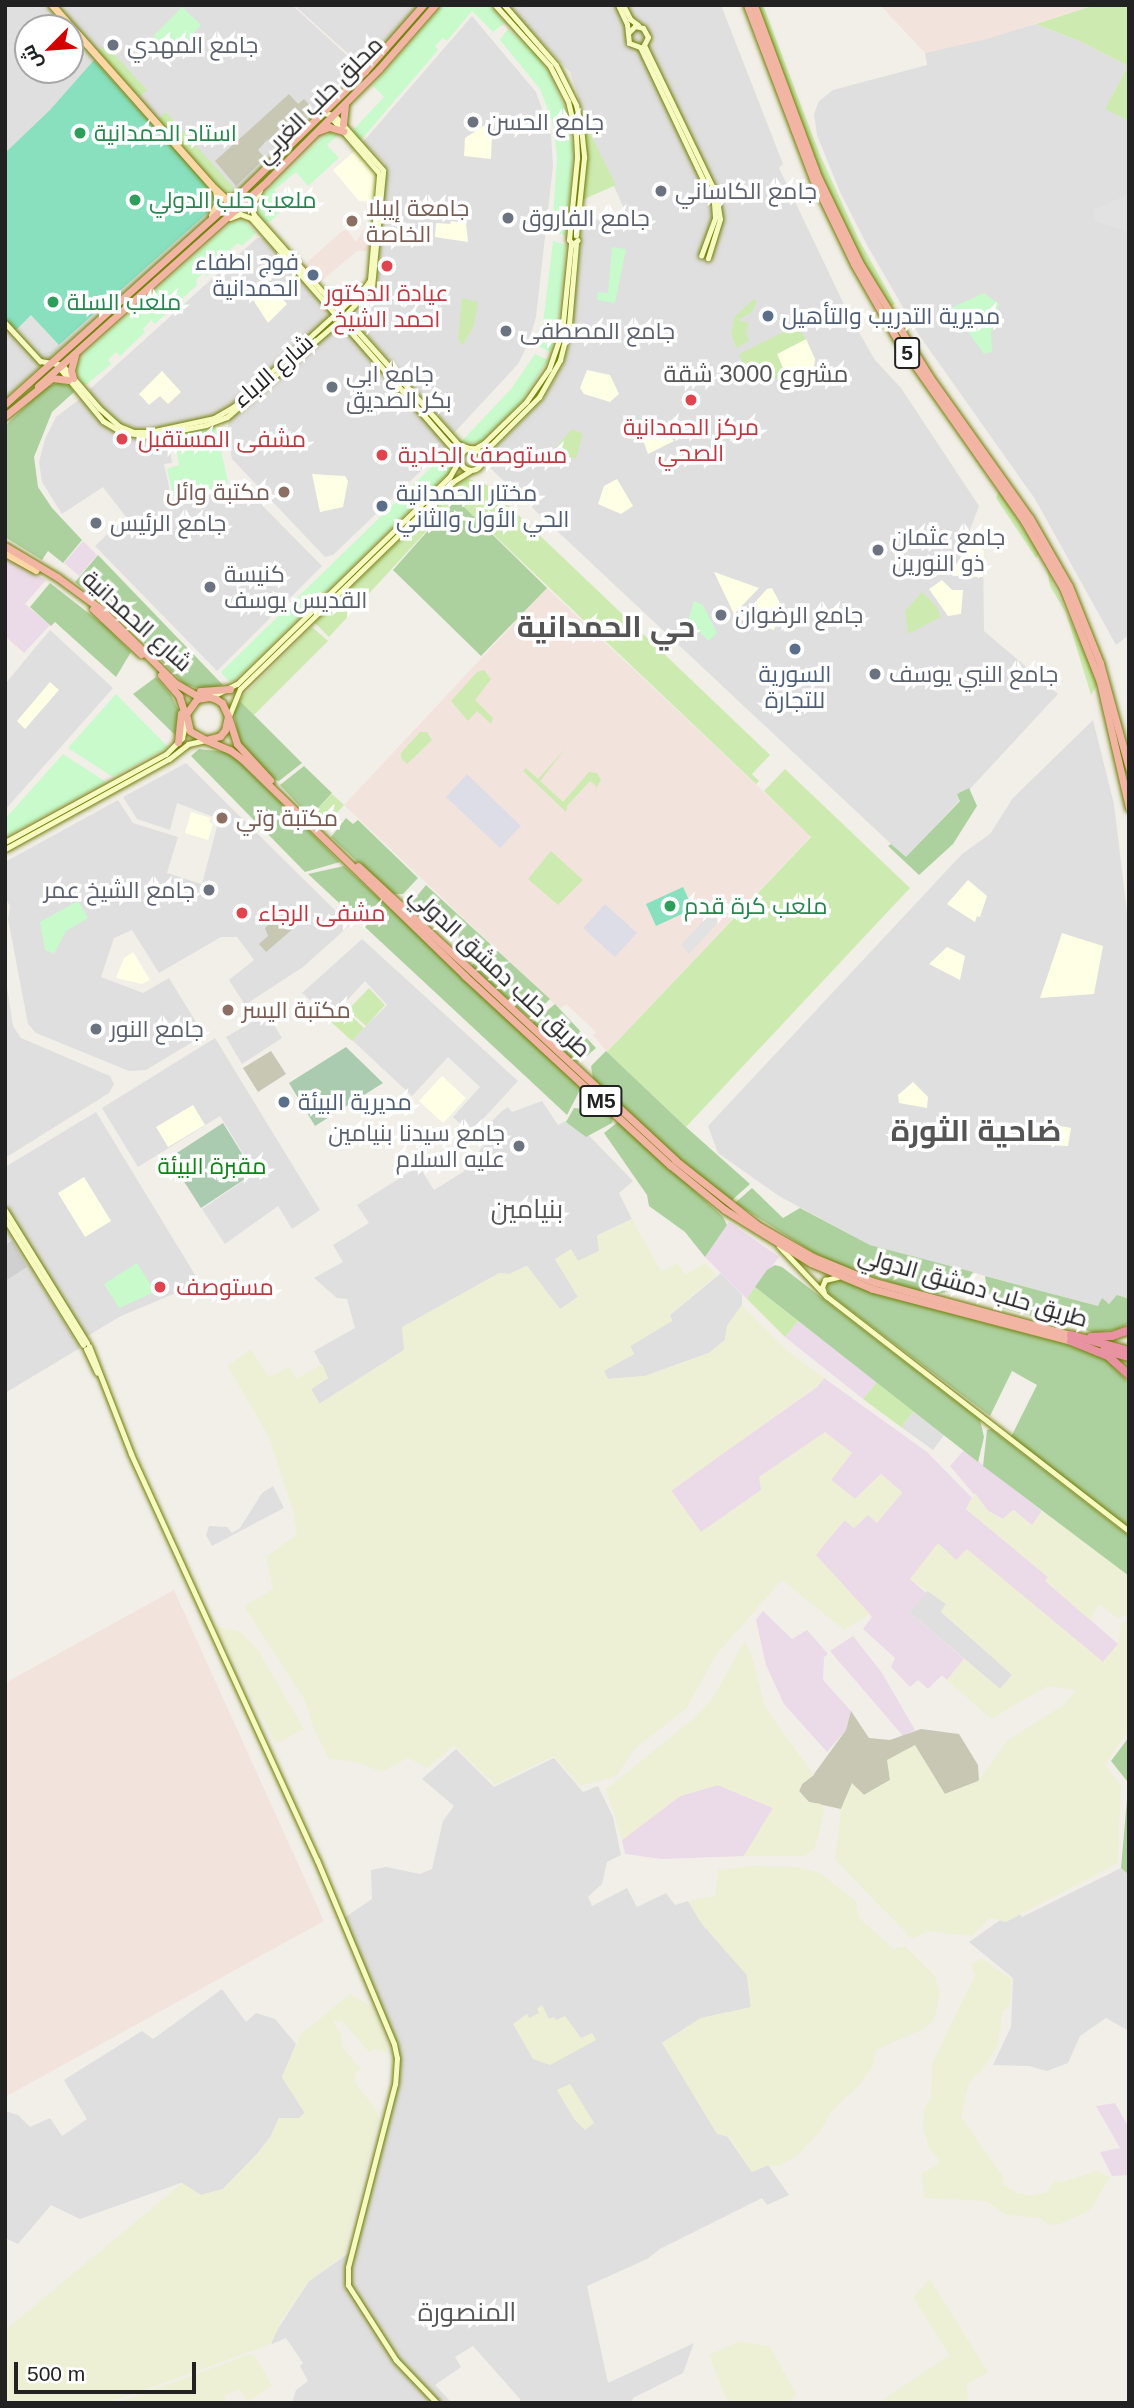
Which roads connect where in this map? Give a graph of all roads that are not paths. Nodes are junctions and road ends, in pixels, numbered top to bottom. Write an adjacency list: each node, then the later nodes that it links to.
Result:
1 (52, 5): 18 (main road)
2 (423, 5): 14 (highway, محلق حلب الغربي)
3 (435, 5): 13 (highway, محلق حلب الغربي)
4 (495, 5): 12 (main road)
5 (504, 5): 12 (main road)
6 (621, 5): 9 (main road); 10 (main road)
7 (747, 5): 43 (highway, 5)
8 (754, 5): 43 (highway, 5)
9 (641, 27): 10 (main road); 11 (main road)
10 (627, 36): 11 (main road)
11 (642, 46): 23 (main road)
12 (552, 64): 22 (main road)
13 (347, 102): 14 (highway, محلق حلب الغربي); 15 (highway)
14 (329, 113): 15 (main road, شارع الاباء); 16 (highway, محلق حلب الغربي); 19 (highway, محلق حلب الغربي)
15 (346, 131): 16 (highway); 25 (main road, شارع الاباء)
16 (315, 132): 17 (highway, محلق حلب الغربي)
17 (267, 181): 20 (highway, محلق حلب الغربي); 24 (main road)
18 (214, 188): 19 (main road); 21 (main road)
19 (237, 196): 21 (highway, محلق حلب الغربي)
20 (216, 228): 24 (main road); 27 (highway, محلق حلب الغربي)
21 (200, 231): 29 (highway, محلق حلب الغربي)
22 (574, 240): 35 (main road); 37 (main road)
23 (705, 257)
24 (297, 267): 25 (main road)
25 (340, 315): 31 (main road, شارع الاباء); 35 (main road); 36 (main road)
26 (5, 323): 28 (main road)
27 (76, 352): 29 (highway, محلق حلب الغربي); 31 (highway)
28 (35, 357): 29 (main road); 30 (main road)
29 (56, 364): 30 (highway); 31 (main road, شارع الاباء); 32 (highway, محلق حلب الغربي)
30 (34, 377): 33 (highway)
31 (70, 379): 32 (highway)
32 (38, 386): 34 (highway, محلق حلب الغربي)
33 (5, 404)
34 (5, 416)
35 (471, 449): 36 (main road); 37 (main road)
36 (460, 458): 38 (main road); 40 (main road)
37 (482, 459): 38 (main road)
38 (470, 471): 40 (main road)
39 (5, 548): 42 (highway, شارع الحمدانية)
40 (277, 649): 41 (main road)
41 (271, 655): 44 (main road); 47 (main road)
42 (165, 677): 44 (highway); 45 (highway, شارع الحمدانية); 48 (highway, شارع الحمدانية); 49 (highway)
43 (1102, 679): 46 (highway, 5)
44 (230, 690): 45 (main road)
45 (209, 697): 47 (highway); 48 (highway)
46 (1111, 706): 52 (highway, 5); 54 (highway, 5)
47 (228, 716): 50 (highway); 64 (highway, طريق حلب دمشق الدولي / M5)
48 (186, 720): 49 (main road); 50 (highway)
49 (180, 740): 51 (main road); 53 (main road)
50 (206, 740): 51 (main road); 60 (highway, M5)
51 (188, 744): 53 (main road)
52 (1129, 768)
53 (144, 770): 55 (main road)
54 (1129, 808)
55 (38, 827): 56 (main road); 57 (main road)
56 (5, 842)
57 (5, 849)
58 (5, 1210): 65 (main road)
59 (5, 1219): 65 (main road)
60 (778, 1245): 61 (highway, M5); 62 (main road)
61 (853, 1281): 62 (main road); 64 (highway, M5)
62 (826, 1296): 69 (main road)
63 (1129, 1330): 64 (highway)
64 (1071, 1338): 66 (highway, طريق حلب دمشق الدولي / M5); 67 (highway, طريق حلب دمشق الدولي / M5); 68 (highway)
65 (86, 1346): 70 (main road)
66 (1129, 1351)
67 (1129, 1357)
68 (1129, 1375)
69 (1129, 1531)
70 (437, 2403)

